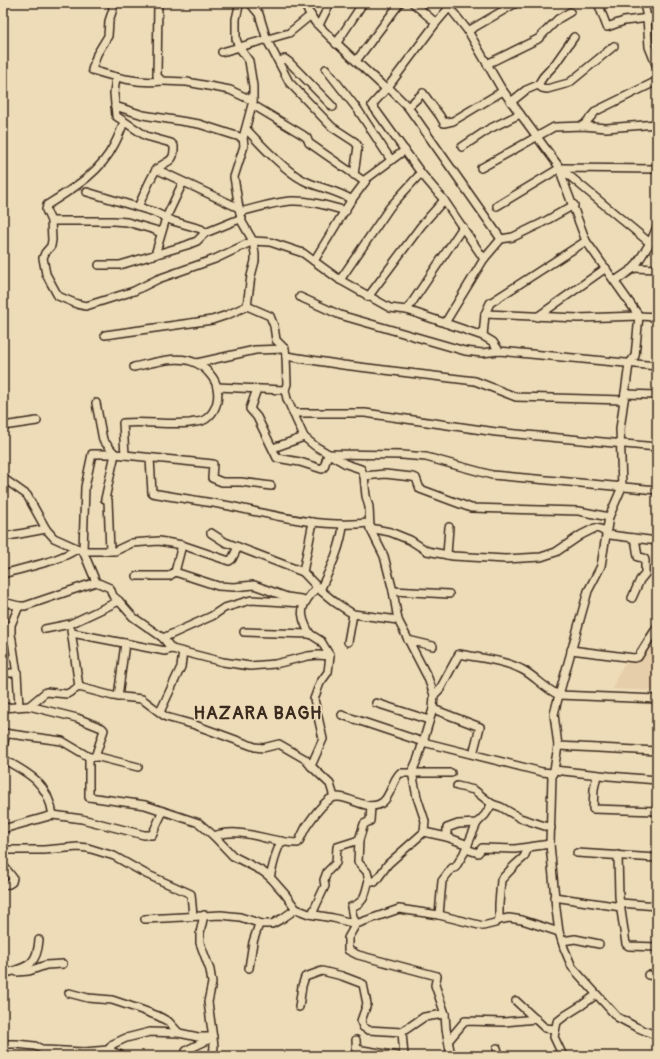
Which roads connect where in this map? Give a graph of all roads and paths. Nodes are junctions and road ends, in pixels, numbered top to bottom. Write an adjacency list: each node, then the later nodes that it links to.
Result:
1 (112, 3): 33 (street)
2 (158, 3): 34 (street)
3 (236, 3): 26 (street)
4 (250, 3): 23 (street)
5 (303, 3): 16 (street)
6 (330, 3): 20 (street)
7 (364, 3): 24 (street)
8 (400, 3): 29 (street)
9 (413, 3): 19 (street)
10 (516, 3): 14 (street)
11 (598, 3): 18 (street)
12 (644, 3): 18 (street)
13 (450, 4): 19 (street); 21 (street)
14 (507, 5): 21 (street)
15 (570, 12): 30 (street)
16 (311, 15): 20 (street); 23 (street)
17 (657, 17): 18 (street)
18 (646, 18): 31 (street)
19 (436, 23): 37 (street)
20 (319, 25): 24 (street)
21 (468, 31): 30 (street)
22 (574, 37): 36 (street)
23 (267, 40): 26 (street); 28 (street)
24 (336, 44): 29 (street)
25 (614, 46): 36 (street)
26 (239, 47): 27 (street); 40 (street)
27 (222, 52)
28 (278, 61): 43 (street); 59 (street)
29 (356, 61): 37 (street)
30 (487, 64): 38 (street)
31 (657, 67)
32 (326, 69): 53 (street)
33 (116, 77): 34 (street); 41 (street)
34 (162, 81): 40 (street)
35 (657, 81): 47 (street)
36 (538, 85): 39 (street)
37 (387, 88): 42 (street); 52 (street)
38 (503, 91): 39 (street); 42 (street)
39 (511, 102): 44 (street)
40 (253, 103): 48 (street); 59 (street)
41 (115, 106): 45 (street); 50 (street)
42 (408, 106): 76 (street)
43 (333, 107)
44 (520, 114): 49 (street); 51 (street)
45 (124, 122): 57 (street); 71 (street)
46 (657, 124): 47 (street)
47 (583, 126): 49 (street)
48 (246, 130): 50 (street); 63 (street)
49 (538, 137): 54 (street); 55 (street)
50 (243, 138): 69 (street)
51 (462, 147)
52 (405, 150): 53 (street); 58 (street)
53 (391, 160): 61 (street)
54 (481, 168)
55 (560, 168): 56 (street); 65 (street); 66 (street); 79 (street)
56 (657, 169)
57 (156, 170): 60 (street); 67 (street)
58 (421, 173): 64 (street); 87 (street)
59 (354, 175): 61 (street)
60 (183, 182): 69 (street); 70 (street)
61 (365, 182): 63 (street)
62 (87, 192): 67 (street)
63 (352, 200): 68 (street)
64 (444, 200): 72 (street); 90 (street)
65 (574, 205): 76 (street); 78 (street)
66 (497, 206)
67 (138, 207): 70 (street)
68 (346, 211): 69 (street); 82 (street)
69 (240, 213): 75 (street); 77 (street)
70 (166, 218): 74 (street); 75 (street)
71 (51, 221): 74 (street); 77 (street)
72 (463, 227): 81 (street); 92 (street)
73 (657, 227): 79 (street)
74 (161, 233): 80 (street)
75 (206, 233): 80 (street)
76 (501, 239): 81 (street)
77 (253, 241): 82 (street); 91 (street)
78 (586, 241): 84 (street); 93 (street)
79 (650, 242): 85 (street)
80 (155, 255): 83 (street)
81 (484, 259): 97 (street)
82 (314, 261): 87 (street)
83 (98, 265)
84 (606, 268): 88 (street); 95 (street)
85 (634, 268): 86 (street); 88 (street)
86 (657, 269)
87 (340, 280): 90 (street)
88 (615, 281): 94 (street)
89 (300, 297): 101 (street)
90 (368, 297): 92 (street)
91 (246, 306): 98 (street); 100 (street)
92 (407, 310): 97 (street)
93 (485, 314): 95 (street); 99 (street)
94 (639, 316): 95 (street); 96 (street); 104 (street)
95 (537, 317)
96 (657, 317)
97 (445, 323): 99 (street)
98 (105, 335)
99 (483, 336): 101 (street)
100 (285, 349): 102 (street); 103 (street)
101 (499, 351): 104 (street)
102 (286, 356): 109 (street); 111 (street)
103 (197, 363): 106 (street); 107 (street)
104 (629, 364): 105 (street); 111 (street)
105 (657, 366)
106 (134, 367)
107 (217, 387): 108 (street); 122 (street)
108 (257, 389): 109 (street); 119 (street)
109 (285, 390): 113 (street)
110 (657, 395): 111 (street)
111 (625, 397): 117 (street)
112 (96, 403): 120 (street)
113 (293, 413): 116 (street); 117 (street)
114 (37, 421): 115 (street)
115 (3, 426)
116 (304, 437): 119 (street); 121 (street)
117 (620, 445): 118 (street); 127 (street)
118 (657, 447)
119 (273, 448): 121 (street)
120 (115, 454): 122 (street); 142 (street); 143 (street)
121 (328, 454): 124 (street); 127 (street)
122 (125, 455): 123 (street)
123 (150, 458): 126 (street); 130 (street)
124 (364, 476): 129 (street); 132 (street)
125 (3, 478): 134 (street)
126 (271, 486)
127 (622, 487): 128 (street); 129 (street)
128 (657, 490)
129 (609, 517): 135 (street)
130 (313, 522): 131 (street); 146 (street)
131 (343, 525): 132 (street); 150 (street)
132 (370, 526): 144 (street); 151 (street)
133 (450, 527): 144 (street)
134 (46, 529): 137 (street); 142 (street)
135 (606, 532): 138 (street); 144 (street); 175 (street)
136 (211, 533): 141 (street)
137 (3, 537)
138 (633, 538): 139 (street); 153 (street)
139 (657, 541)
140 (182, 545): 141 (street); 143 (street); 145 (street)
141 (238, 547): 146 (street)
142 (80, 550): 143 (street); 147 (street); 149 (street)
143 (110, 551)
144 (447, 555)
145 (175, 572): 148 (street); 156 (street)
146 (303, 572): 150 (street)
147 (3, 574)
148 (137, 576)
149 (96, 582): 154 (street); 157 (street)
150 (318, 588): 156 (street); 158 (street)
151 (393, 591): 152 (street); 159 (street)
152 (448, 594)
153 (632, 598)
154 (119, 601): 160 (street); 167 (street)
155 (3, 602): 157 (street)
156 (304, 602): 166 (street); 167 (street)
157 (19, 606): 162 (street)
158 (353, 614): 159 (street); 171 (street)
159 (398, 620): 169 (street)
160 (70, 624): 163 (street); 165 (street)
161 (657, 627): 175 (street)
162 (7, 628): 168 (street)
163 (45, 629)
164 (244, 632): 166 (street)
165 (72, 633): 172 (street); 180 (street)
166 (310, 634): 177 (street)
167 (163, 638): 174 (street)
168 (12, 640): 170 (street); 179 (street)
169 (408, 640): 173 (street); 181 (street)
170 (3, 641)
171 (348, 642)
172 (125, 643): 174 (street); 183 (street)
173 (434, 646)
174 (172, 649): 176 (street)
175 (571, 650): 182 (street)
176 (183, 652): 177 (street); 190 (street)
177 (330, 656): 201 (street)
178 (3, 673): 179 (street)
179 (17, 673): 186 (street)
180 (79, 687): 183 (street); 187 (street)
181 (434, 695): 182 (street); 189 (street)
182 (559, 695): 184 (street); 195 (street)
183 (118, 697): 190 (street)
184 (657, 699)
185 (376, 703): 192 (street)
186 (19, 706): 187 (street); 188 (street)
187 (29, 706): 199 (street)
188 (3, 708)
189 (433, 709): 192 (street); 198 (street)
190 (160, 712): 201 (street)
191 (342, 715): 194 (street)
192 (429, 720): 194 (street)
193 (4, 733): 196 (street); 199 (street)
194 (423, 742): 198 (street); 204 (street)
195 (558, 746): 197 (street); 203 (street)
196 (3, 747)
197 (657, 751)
198 (473, 754): 203 (street)
199 (92, 757): 202 (street); 212 (street)
200 (3, 759): 214 (street)
201 (311, 766): 209 (street)
202 (138, 767)
203 (553, 771): 206 (street); 216 (street)
204 (412, 772): 205 (street); 211 (street); 218 (street)
205 (451, 773)
206 (596, 775): 207 (street); 213 (street)
207 (657, 780)
208 (456, 786): 210 (street)
209 (334, 797): 211 (street); 222 (street)
210 (492, 804): 215 (street); 216 (street)
211 (371, 806): 221 (street)
212 (163, 811): 214 (street); 219 (street)
213 (657, 811)
214 (53, 815): 217 (street)
215 (476, 823): 220 (street); 224 (street)
216 (551, 828): 223 (street)
217 (3, 829)
218 (424, 832): 220 (street); 232 (street)
219 (214, 836): 222 (street); 231 (street)
220 (446, 837): 224 (street)
221 (359, 840): 232 (street); 238 (street)
222 (281, 841): 231 (street)
223 (550, 844): 225 (street); 234 (street)
224 (467, 847): 225 (street); 241 (street)
225 (528, 848): 243 (street)
226 (3, 850): 239 (street)
227 (577, 854): 228 (street)
228 (618, 855): 229 (street); 235 (street)
229 (657, 858)
230 (3, 865): 233 (street)
231 (270, 877): 237 (street)
232 (369, 880): 245 (street)
233 (3, 885)
234 (554, 897): 235 (street); 246 (street)
235 (621, 905): 236 (street); 250 (street)
236 (657, 906)
237 (296, 909): 238 (street); 244 (street)
238 (312, 914): 245 (street)
239 (194, 916): 240 (street); 242 (street)
240 (204, 916): 244 (street); 266 (street)
241 (439, 916): 243 (street); 245 (street)
242 (145, 919)
243 (499, 920): 246 (street)
244 (259, 924): 252 (street)
245 (356, 924): 261 (street)
246 (559, 932): 248 (street)
247 (39, 940): 253 (street)
248 (562, 941): 249 (street); 258 (street)
249 (599, 944)
250 (657, 947)
251 (63, 964): 253 (street)
252 (249, 968)
253 (13, 971): 254 (street)
254 (3, 974)
255 (648, 975): 256 (street)
256 (657, 976)
257 (69, 993): 265 (street)
258 (596, 995): 263 (street); 267 (street)
259 (516, 1001): 262 (street)
260 (299, 1007): 264 (street)
261 (445, 1014): 264 (street); 269 (street)
262 (536, 1019): 263 (street); 269 (street)
263 (555, 1029): 279 (street)
264 (402, 1032): 277 (street)
265 (179, 1033): 266 (street); 271 (street)
266 (213, 1037): 274 (street); 275 (street)
267 (657, 1039)
268 (356, 1040): 272 (street)
269 (449, 1040): 278 (street)
270 (3, 1046): 271 (street)
271 (108, 1050): 273 (street)
272 (357, 1052): 276 (street)
273 (123, 1056)
274 (186, 1056)
275 (213, 1056)
276 (398, 1056)
277 (404, 1056)
278 (451, 1056)
279 (562, 1056)

